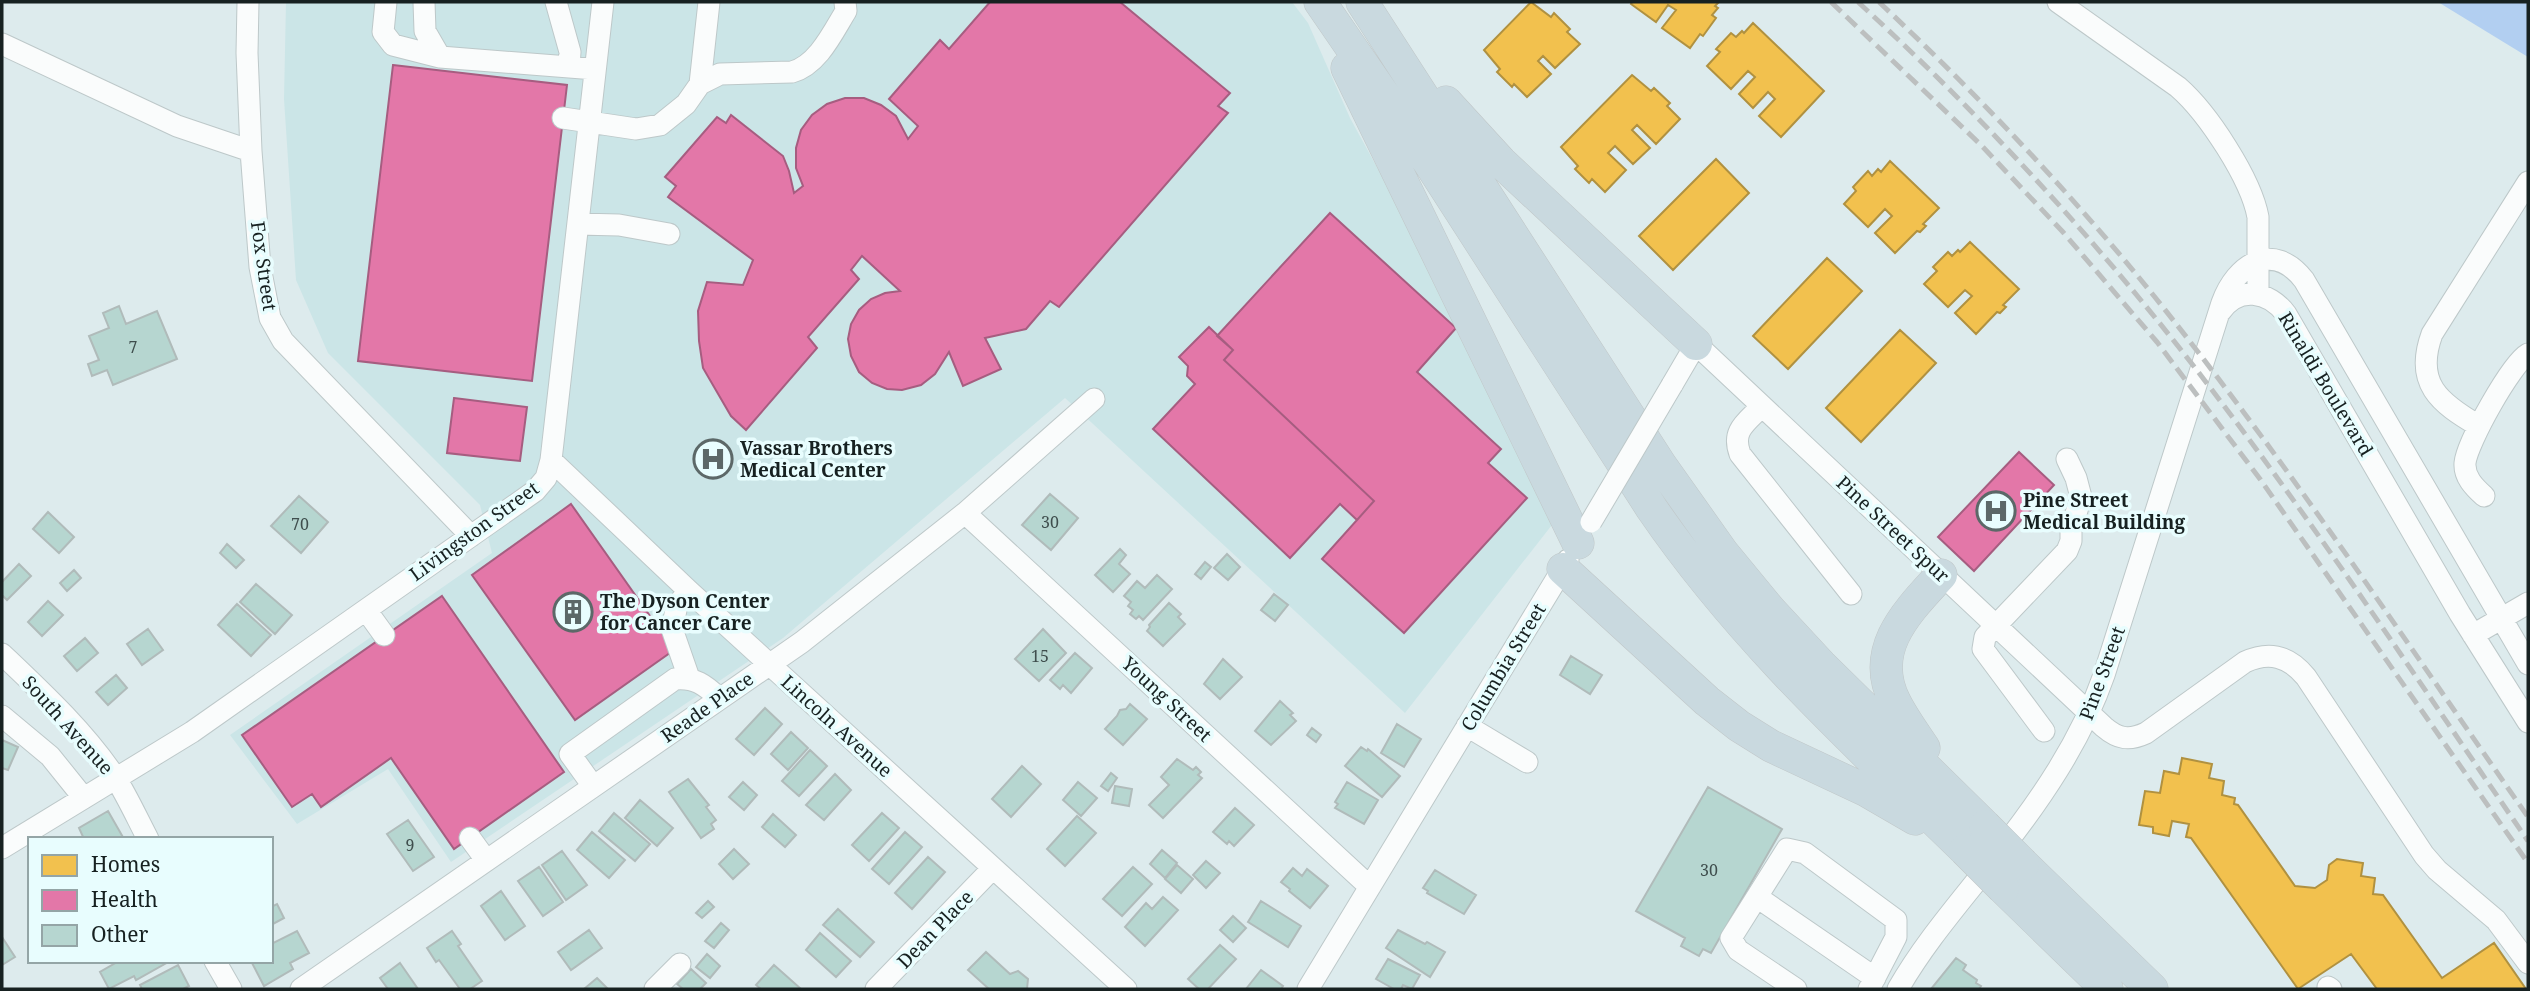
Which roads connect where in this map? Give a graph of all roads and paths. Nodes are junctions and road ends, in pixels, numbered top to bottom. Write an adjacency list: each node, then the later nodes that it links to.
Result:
1 (248, 2): 19 (street, Fox Street)
2 (386, 2): 13 (street)
3 (424, 2): 13 (street)
4 (556, 2): 14 (street)
5 (603, 2): 15 (street, Livingston Street)
6 (709, 2): 16 (street)
7 (845, 2): 16 (street)
8 (1313, 2): 36 (highway)
9 (1320, 2): 64 (highway)
10 (1363, 2): 26 (highway); 60 (highway)
11 (2058, 2): 23 (street)
12 (2, 44): 19 (street)
13 (440, 57): 14 (street)
14 (569, 66): 15 (street)
15 (595, 69): 18 (street, Livingston Street)
16 (700, 84): 18 (street)
17 (563, 118): 18 (street)
18 (589, 124): 21 (street, Livingston Street)
19 (251, 151): 35 (street, Fox Street)
20 (2528, 182): 30 (street)
21 (578, 224): 22 (street); 32 (street, Livingston Street)
22 (669, 234)
23 (2258, 260): 24 (street); 25 (street); 42 (street, Rinaldi Boulevard)
24 (2258, 294): 25 (street); 45 (street, Rinaldi Boulevard)
25 (2218, 314): 51 (street, Pine Street)
26 (1696, 344): 29 (street, Pine Street Spur); 36 (street, Columbia Street, bridge)
27 (2528, 354): 30 (street)
28 (1094, 399): 34 (street, Reade Place)
29 (1762, 406): 37 (street, Pine Street Spur); 39 (street)
30 (2479, 426): 33 (street)
31 (2067, 459): 43 (street)
32 (551, 460): 35 (street, Livingston Street); 38 (street, Lincoln Avenue)
33 (2484, 496)
34 (965, 513): 47 (street, Reade Place); 68 (street, Young Street)
35 (471, 536): 41 (street, Livingston Street)
36 (1577, 545): 54 (street, Columbia Street); 64 (highway)
37 (1941, 575): 43 (street, Pine Street Spur); 60 (highway)
38 (689, 591): 47 (street, Lincoln Avenue); 49 (street)
39 (1851, 594)
40 (2528, 603): 42 (street)
41 (366, 610): 44 (street); 57 (street, Livingston Street)
42 (2500, 619): 45 (street); 48 (street, Rinaldi Boulevard)
43 (1996, 625): 51 (street, Pine Street Spur); 55 (street)
44 (384, 635)
45 (2473, 635): 53 (street, Rinaldi Boulevard)
46 (2, 654): 57 (street, South Avenue)
47 (769, 663): 50 (street, Reade Place); 66 (street, Lincoln Avenue)
48 (2528, 664)
49 (689, 678): 50 (street); 58 (street)
50 (719, 698): 58 (street, Reade Place)
51 (2089, 714): 72 (street, Pine Street Spur); 81 (street, Pine Street)
52 (2, 716): 59 (street)
53 (2528, 722)
54 (1467, 726): 56 (street); 68 (street, Columbia Street)
55 (2044, 731)
56 (1527, 762)
57 (115, 777): 59 (street, Livingston Street); 61 (street, South Avenue)
58 (593, 786): 65 (street, Reade Place)
59 (83, 797): 63 (street, Livingston Street)
60 (1978, 819): 67 (highway, bridge)
61 (147, 837)
62 (470, 838): 65 (street)
63 (2, 848)
64 (1965, 850): 67 (highway, bridge)
65 (486, 860): 75 (street, Reade Place)
66 (993, 868): 77 (street, Dean Place); 78 (street, Lincoln Avenue)
67 (2013, 876): 82 (highway); 83 (highway)
68 (1370, 887): 79 (street, Columbia Street)
69 (1758, 897): 73 (street); 73 (street); 80 (street)
70 (216, 963): 74 (street)
71 (680, 964): 76 (street)
72 (2528, 964)
73 (1872, 984)
74 (231, 989)
75 (301, 989)
76 (655, 989)
77 (876, 989)
78 (1126, 989)
79 (1308, 989)
80 (1796, 989)
81 (1898, 989)
82 (2107, 989)
83 (2152, 989)

